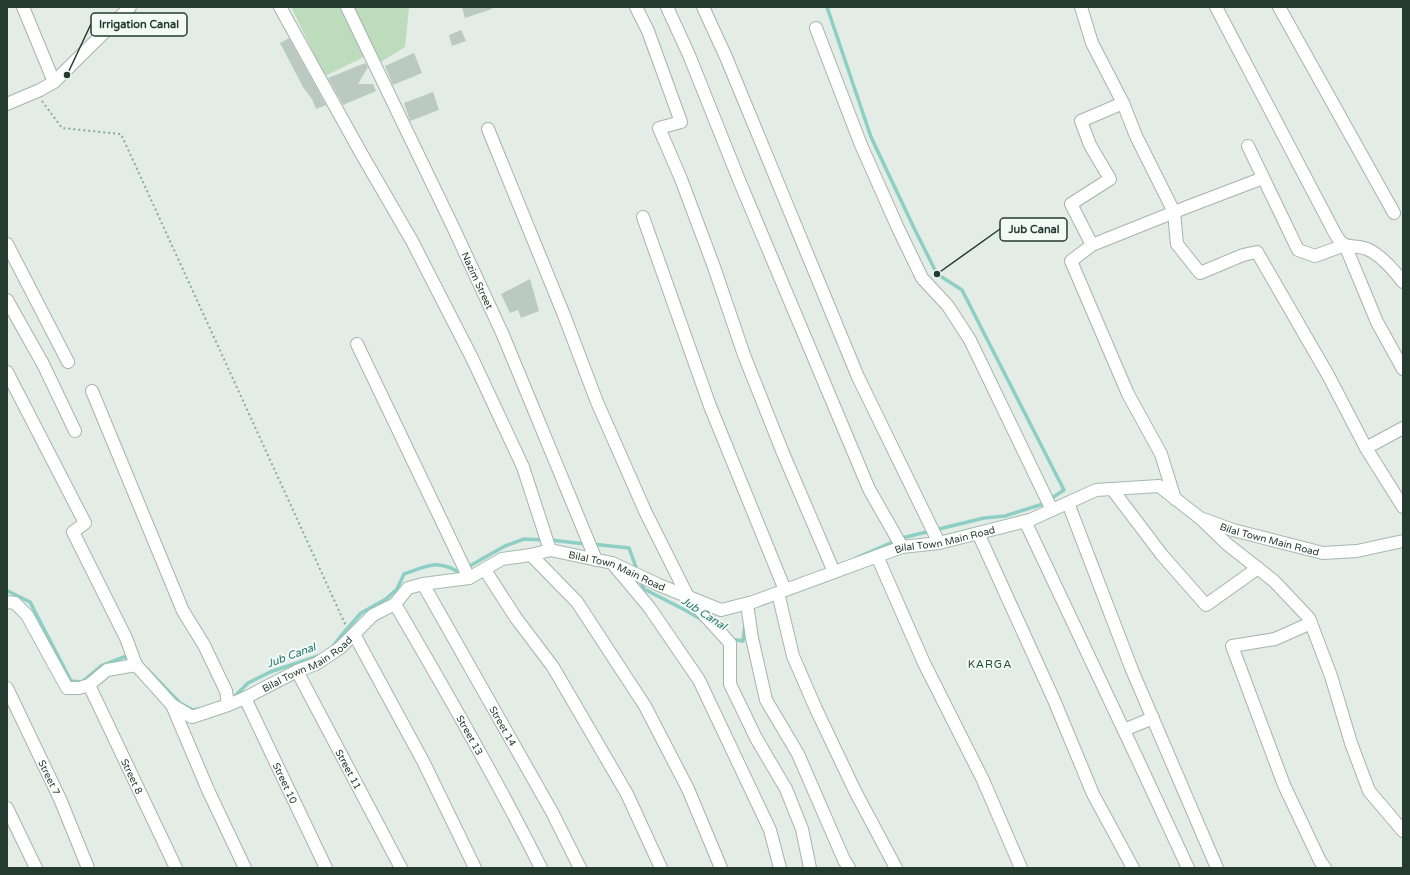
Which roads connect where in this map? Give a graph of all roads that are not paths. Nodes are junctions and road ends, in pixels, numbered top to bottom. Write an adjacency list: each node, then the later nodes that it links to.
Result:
1 (23, 7): 12 (street)
2 (130, 7): 12 (street)
3 (280, 7): 46 (street)
4 (347, 7): 49 (street, Nazim Street)
5 (636, 7): 53 (street)
6 (667, 7): 45 (street)
7 (703, 7): 44 (street)
8 (1081, 7): 13 (street)
9 (1216, 7): 23 (street)
10 (1278, 7): 19 (street)
11 (816, 28): 39 (street)
12 (54, 82): 14 (street)
13 (1123, 103): 18 (street); 22 (street)
14 (7, 104)
15 (488, 129): 57 (street)
16 (1248, 146): 17 (street)
17 (1263, 178): 18 (street); 23 (street)
18 (1174, 212): 22 (street); 34 (street)
19 (1394, 213)
20 (643, 217): 56 (street)
21 (7, 244): 28 (street)
22 (1092, 245): 36 (street)
23 (1345, 245): 24 (street); 29 (street)
24 (1398, 268): 25 (street)
25 (1403, 282)
26 (7, 300): 33 (street)
27 (357, 344): 54 (street)
28 (68, 362)
29 (1403, 369)
30 (7, 372): 63 (street)
31 (92, 391): 69 (street)
32 (1403, 428): 34 (street)
33 (75, 431)
34 (1366, 448): 38 (street)
35 (1112, 489): 36 (street, Bilal Town Main Road); 37 (street, Bilal Town Main Road); 51 (street)
36 (1175, 499): 40 (street, Bilal Town Main Road)
37 (1068, 503): 39 (street, Bilal Town Main Road); 70 (street)
38 (1403, 507)
39 (1052, 510): 41 (street, Bilal Town Main Road)
40 (1200, 518): 43 (street, Bilal Town Main Road); 51 (street)
41 (1025, 521): 42 (street, Bilal Town Main Road); 71 (street)
42 (978, 533): 44 (street, Bilal Town Main Road); 90 (street)
43 (1403, 541)
44 (939, 543): 45 (street, Bilal Town Main Road)
45 (902, 547): 48 (street, Bilal Town Main Road)
46 (550, 550): 47 (street, Bilal Town Main Road); 49 (street, Bilal Town Main Road)
47 (531, 554): 52 (street, Bilal Town Main Road); 84 (street)
48 (877, 556): 53 (street, Bilal Town Main Road); 89 (street)
49 (596, 560): 50 (street, Bilal Town Main Road)
50 (612, 563): 57 (street, Bilal Town Main Road); 85 (street)
51 (1258, 568): 61 (street)
52 (485, 570): 54 (street, Bilal Town Main Road); 83 (street)
53 (834, 572): 56 (street, Bilal Town Main Road)
54 (469, 578): 55 (street, Bilal Town Main Road)
55 (423, 584): 59 (street, Bilal Town Main Road); 82 (street, Street 14)
56 (782, 592): 60 (street, Bilal Town Main Road); 88 (street)
57 (688, 597): 60 (street, Bilal Town Main Road); 86 (street)
58 (7, 602): 65 (street)
59 (395, 604): 62 (street, Bilal Town Main Road); 81 (street, Street 13)
60 (747, 604): 87 (street)
61 (1311, 623): 73 (street); 93 (street)
62 (353, 636): 64 (street, Bilal Town Main Road); 80 (street)
63 (136, 665): 65 (street); 68 (street, Bilal Town Main Road)
64 (297, 671): 67 (street, Bilal Town Main Road); 79 (street, Street 11)
65 (89, 685): 76 (street, Street 8)
66 (7, 688): 75 (street, Street 7)
67 (245, 698): 69 (street, Bilal Town Main Road); 78 (street, Street 10)
68 (172, 705): 69 (street, Bilal Town Main Road); 77 (street)
69 (228, 705)
70 (1153, 718): 71 (street); 92 (street)
71 (1124, 730): 91 (street)
72 (7, 808): 74 (street)
73 (1403, 831)
74 (36, 868)
75 (88, 868)
76 (176, 868)
77 (245, 868)
78 (326, 868)
79 (401, 868)
80 (475, 868)
81 (541, 868)
82 (580, 868)
83 (661, 868)
84 (720, 868)
85 (780, 868)
86 (810, 868)
87 (849, 868)
88 (896, 868)
89 (1021, 868)
90 (1133, 868)
91 (1188, 868)
92 (1217, 868)
93 (1324, 868)

